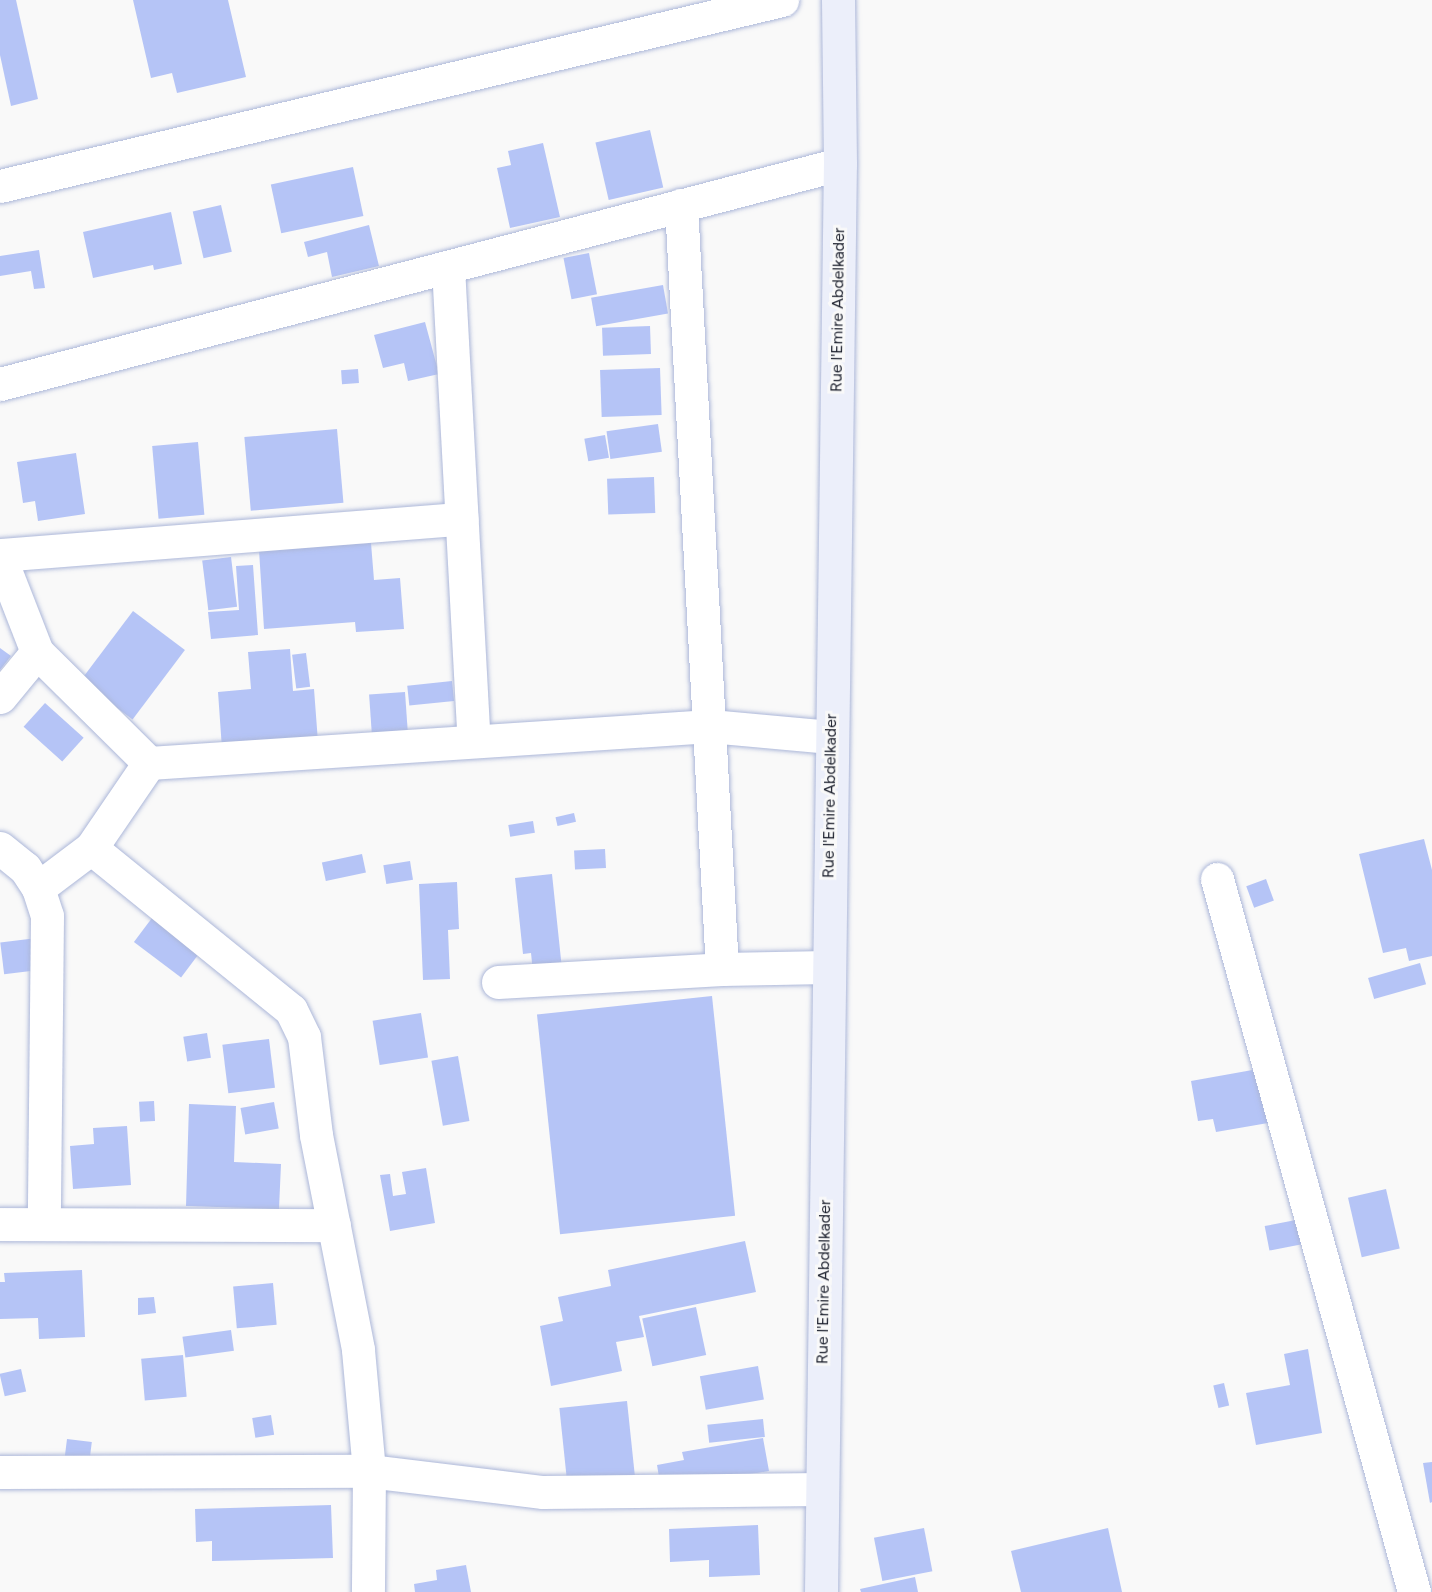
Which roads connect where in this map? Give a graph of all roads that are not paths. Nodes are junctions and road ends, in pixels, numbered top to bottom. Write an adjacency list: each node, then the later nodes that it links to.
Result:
1 (782, 0): 4 (street)
2 (838, 0): 3 (main road, Rue l'Emire Abdelkader)
3 (840, 164): 5 (street); 13 (main road, Rue l'Emire Abdelkader)
4 (0, 186)
5 (681, 205): 6 (street); 12 (street)
6 (448, 267): 7 (street); 8 (street)
7 (0, 384)
8 (462, 519): 9 (street); 14 (street)
9 (0, 556): 10 (street)
10 (36, 652): 11 (street); 15 (street)
11 (0, 698)
12 (710, 726): 13 (street); 14 (street); 21 (street)
13 (830, 737): 20 (main road, Rue l'Emire Abdelkader)
14 (474, 740): 15 (street)
15 (149, 763): 17 (street)
16 (0, 848): 19 (street)
17 (91, 848): 19 (street); 25 (street)
18 (1216, 879): 31 (street)
19 (38, 888): 24 (street)
20 (827, 967): 21 (street); 28 (main road, Rue l'Emire Abdelkader)
21 (722, 969): 22 (street)
22 (498, 982)
23 (0, 1224): 24 (street)
24 (45, 1224): 25 (street)
25 (334, 1225): 26 (street)
26 (369, 1471): 27 (street); 28 (street); 29 (street)
27 (0, 1472)
28 (822, 1489): 30 (main road, Rue l'Emire Abdelkader)
29 (368, 1592)
30 (821, 1592)
31 (1414, 1592)

